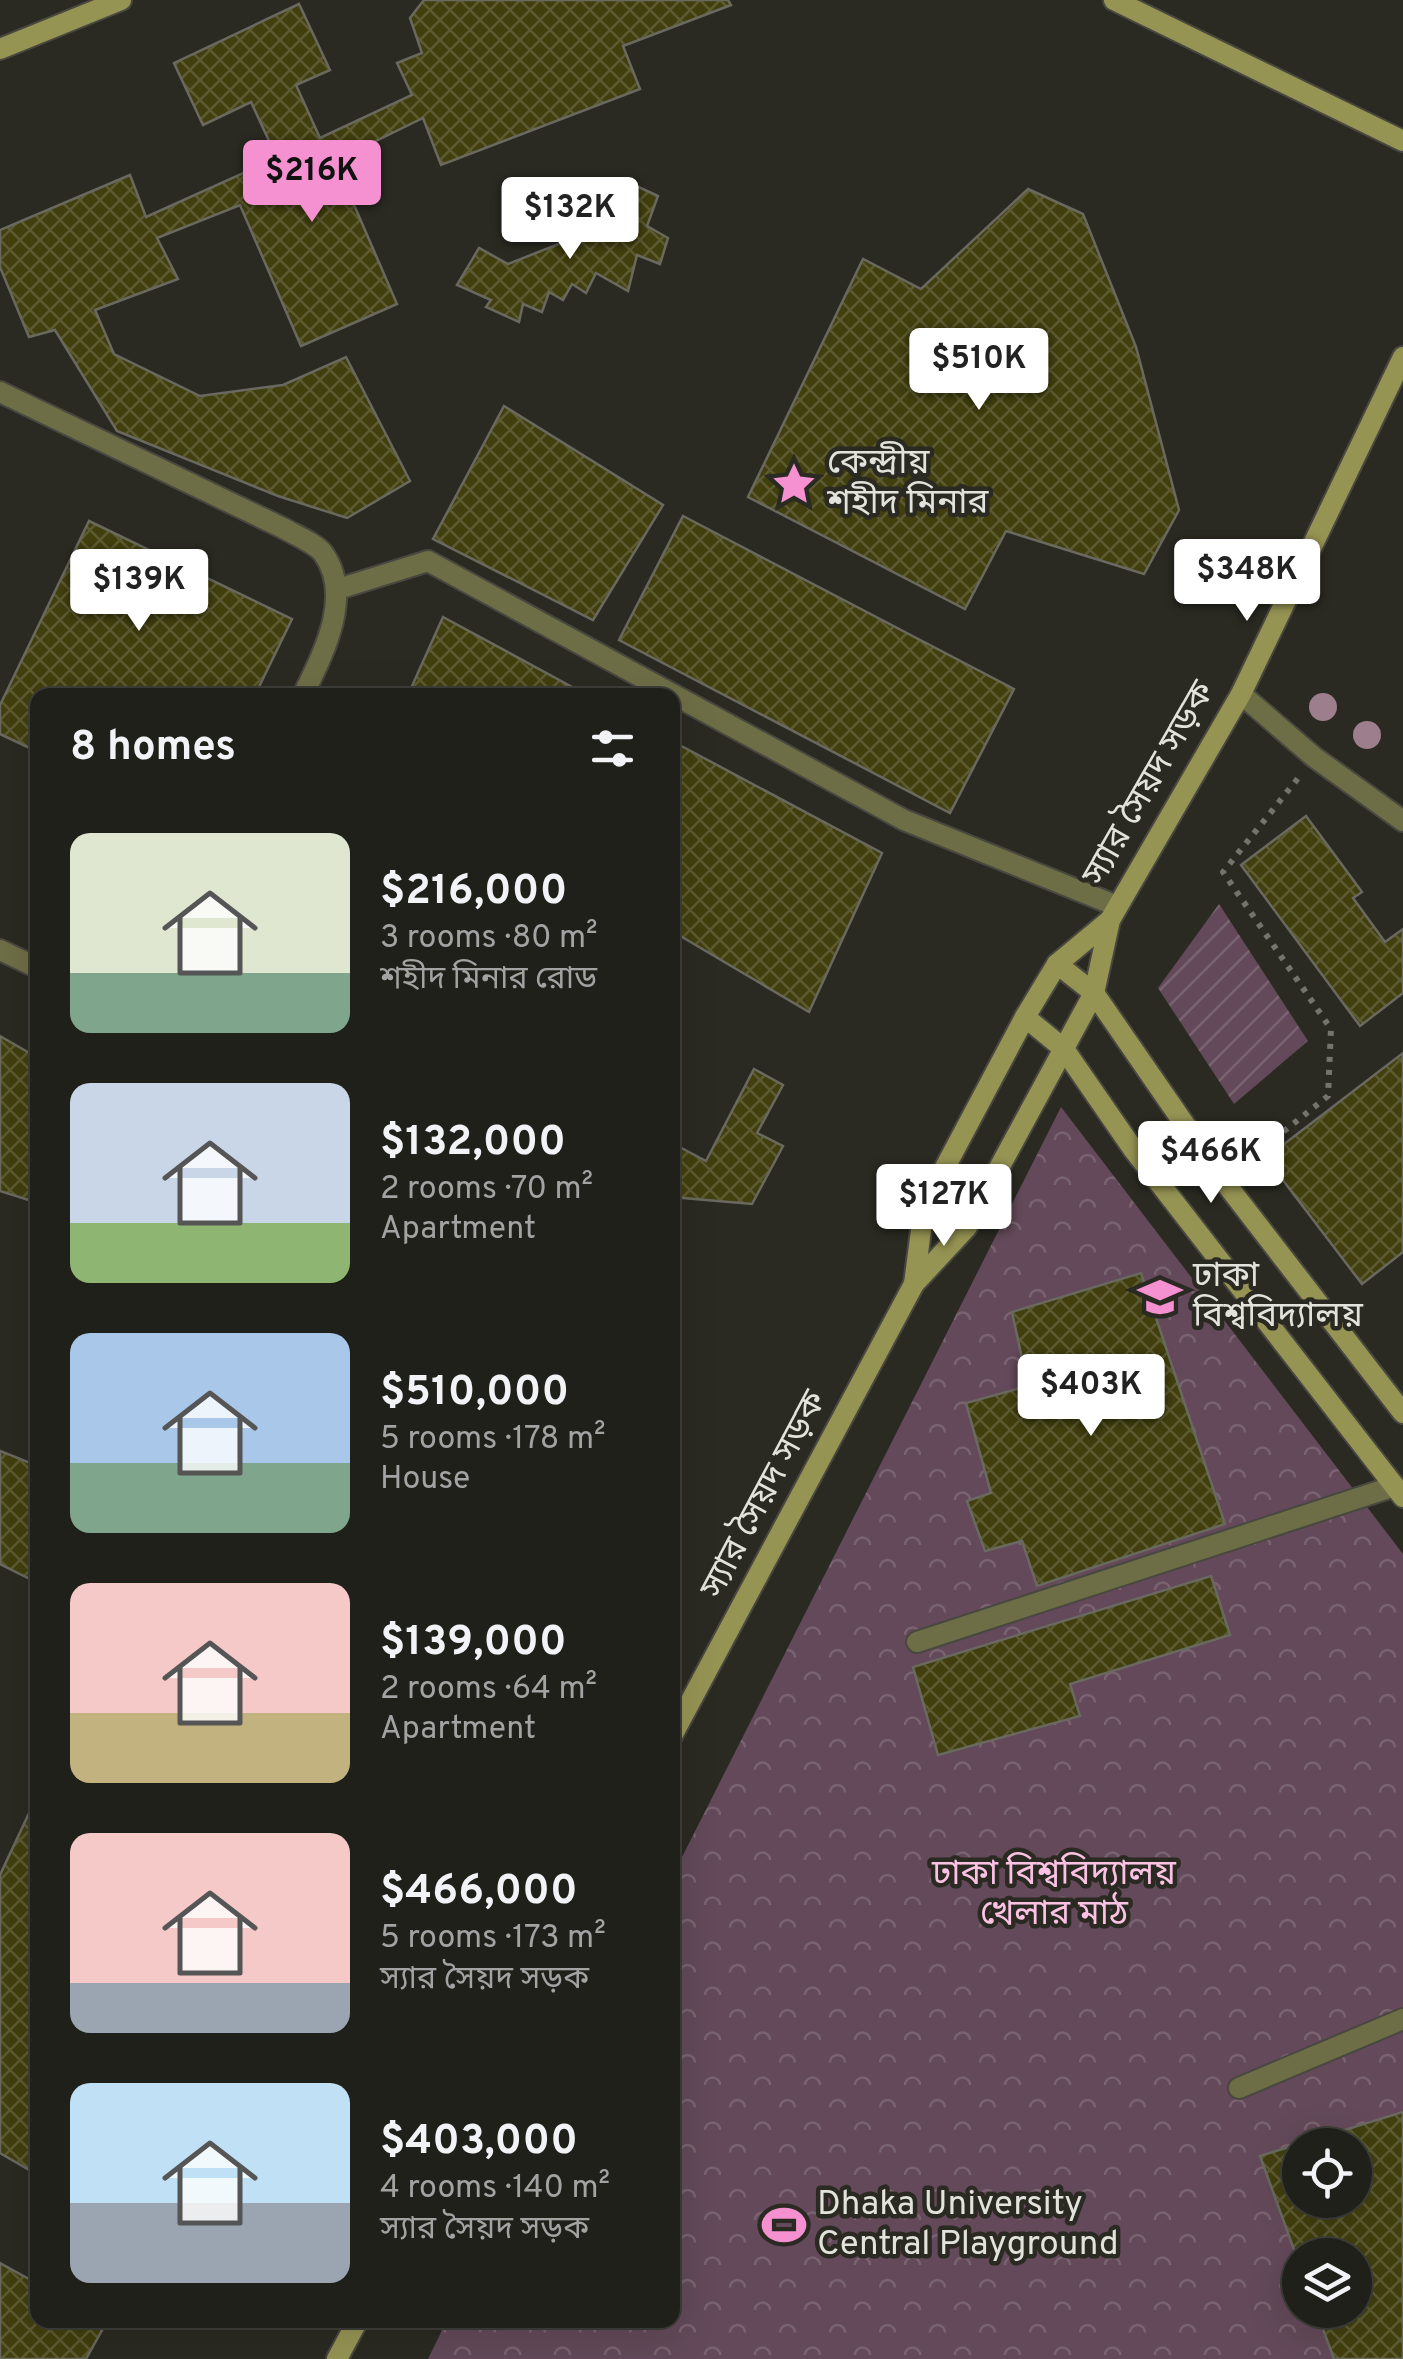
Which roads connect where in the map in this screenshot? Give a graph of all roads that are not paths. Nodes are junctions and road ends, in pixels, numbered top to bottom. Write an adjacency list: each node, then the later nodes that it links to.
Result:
1 (121, 0): 3 (main road)
2 (1114, 0): 5 (main road)
3 (100, 4): 4 (main road)
4 (0, 49)
5 (1403, 141)
6 (1403, 357): 11 (main road, স্যার সৈয়দ সড়ক)
7 (0, 392): 8 (lane)
8 (338, 589): 9 (lane); 10 (lane)
9 (307, 688)
10 (662, 688)
11 (1241, 694): 13 (lane); 14 (main road, স্যার সৈয়দ সড়ক)
12 (680, 698): 14 (lane)
13 (1403, 821)
14 (1114, 913): 17 (main road, স্যার সৈয়দ সড়ক); 18 (main road, স্যার সৈয়দ সড়ক)
15 (0, 950): 16 (lane)
16 (30, 964)
17 (1057, 964): 18 (main road); 19 (main road, স্যার সৈয়দ সড়ক)
18 (1094, 994): 20 (main road, স্যার সৈয়দ সড়ক); 22 (main road)
19 (1025, 1018): 20 (main road); 21 (main road, স্যার সৈয়দ সড়ক)
20 (1064, 1050): 21 (main road, স্যার সৈয়দ সড়ক); 23 (main road)
21 (914, 1284): 25 (main road, স্যার সৈয়দ সড়ক)
22 (1403, 1414)
23 (1399, 1492): 24 (lane)
24 (917, 1642)
25 (680, 1721)
26 (1403, 2020): 27 (lane)
27 (1239, 2088)
28 (354, 2328): 29 (main road)
29 (337, 2359)

